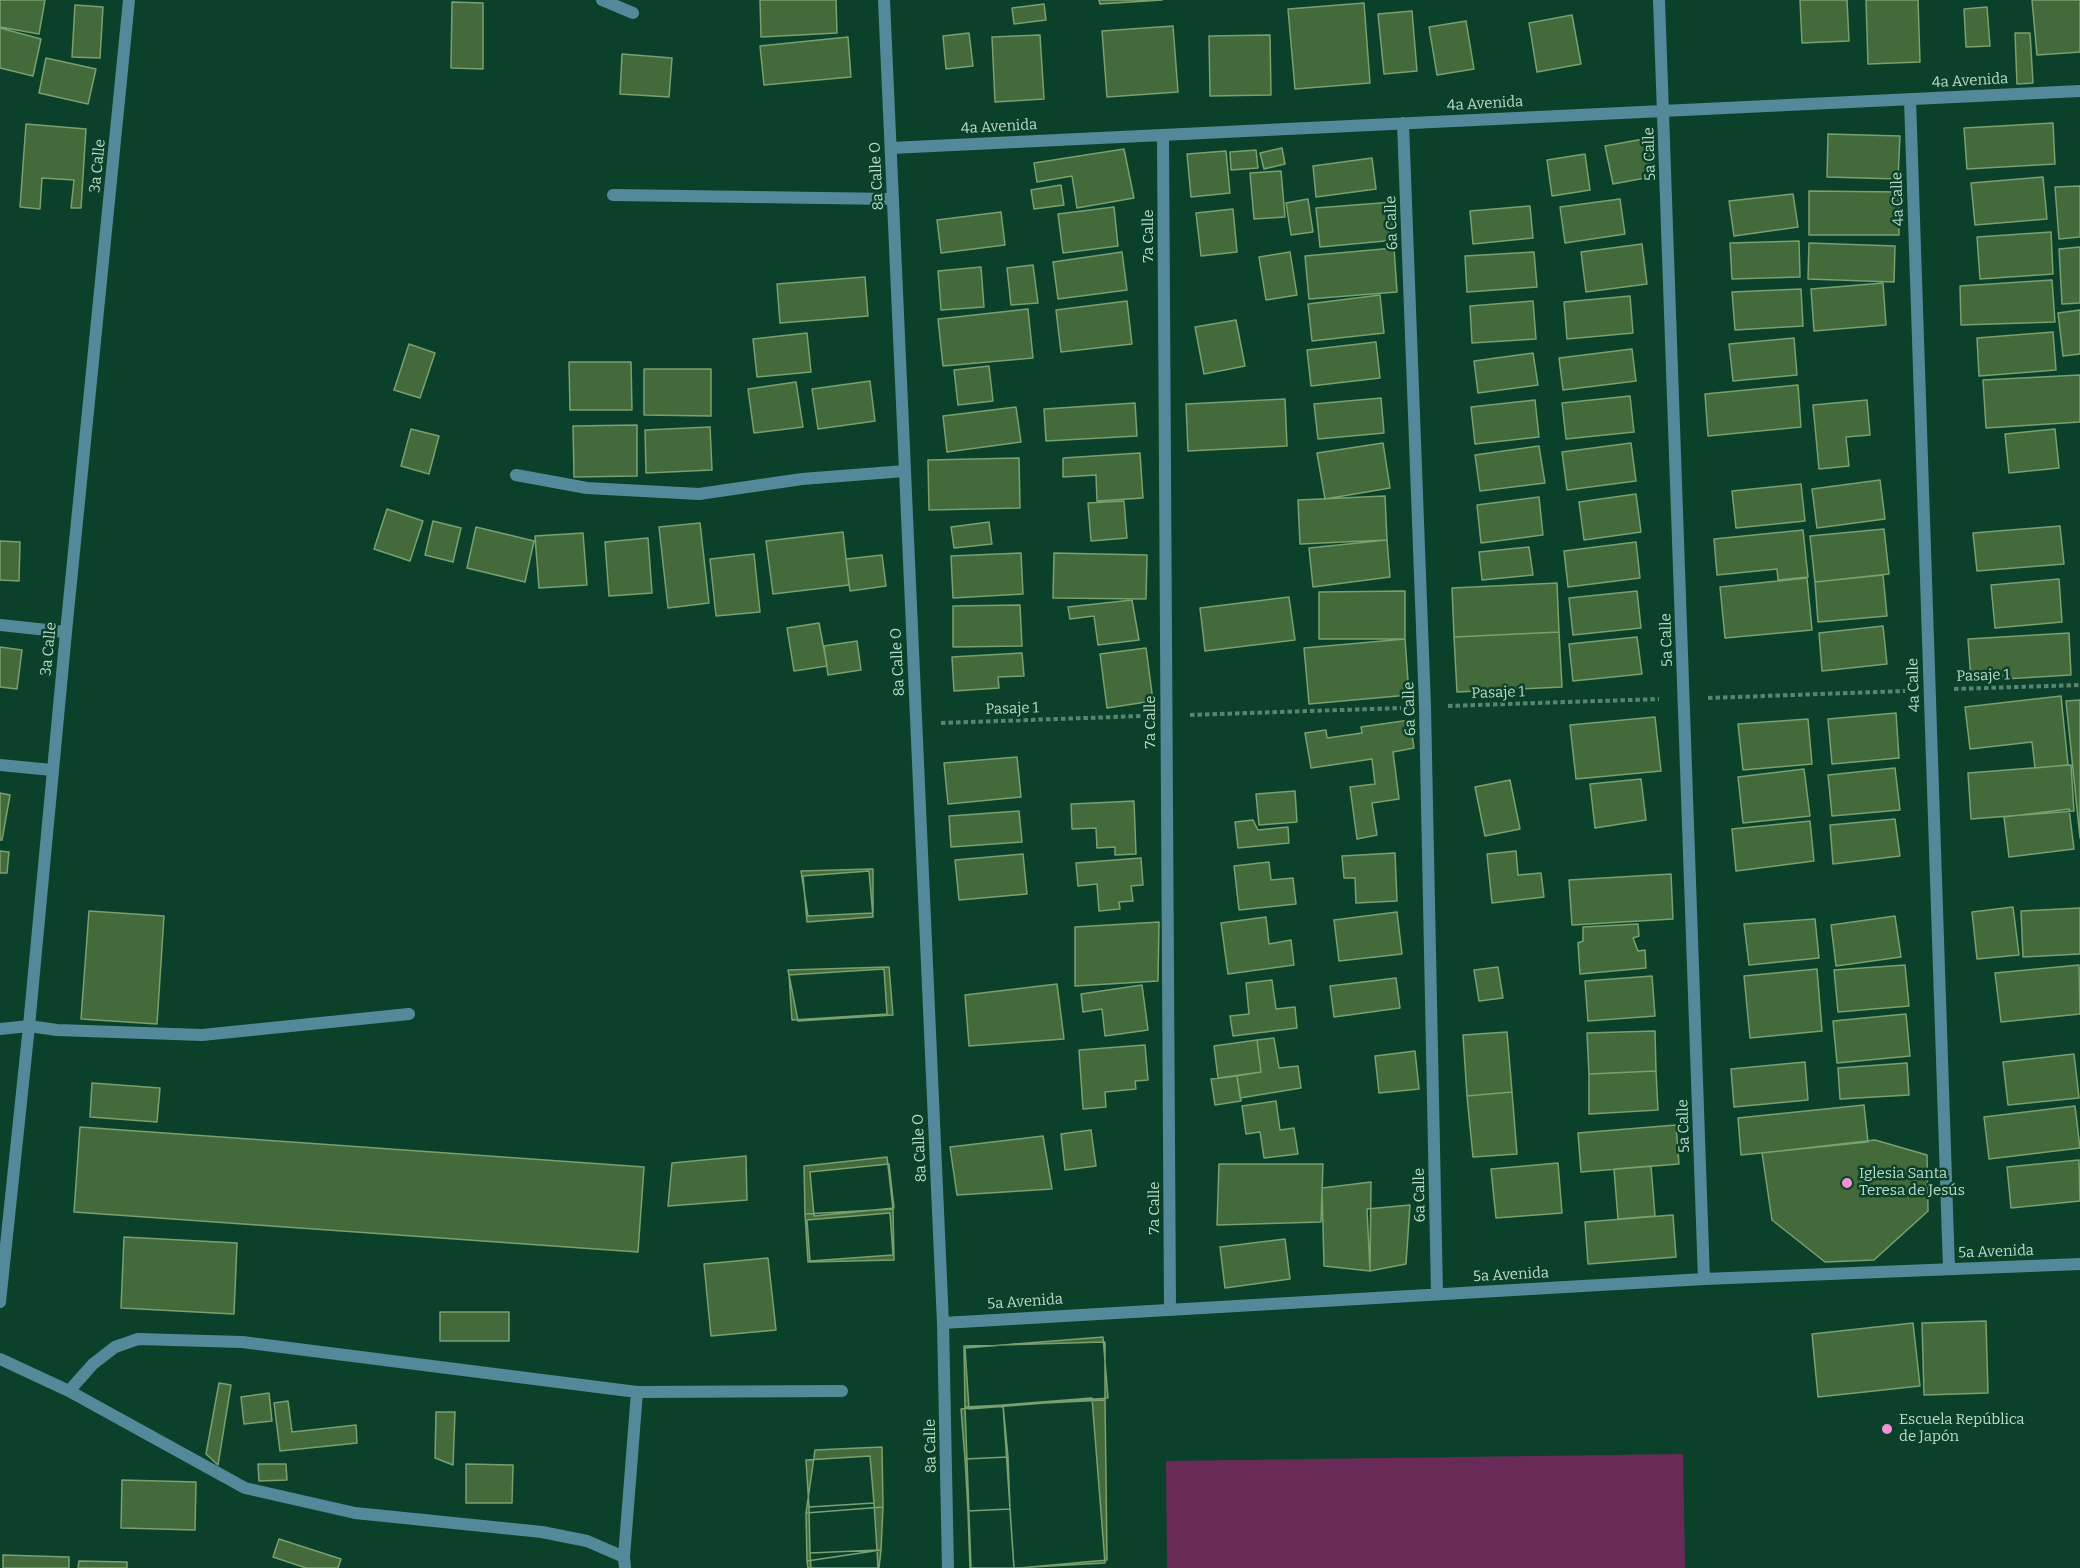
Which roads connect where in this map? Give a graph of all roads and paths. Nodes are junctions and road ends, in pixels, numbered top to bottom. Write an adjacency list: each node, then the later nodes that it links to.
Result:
1 (129, 0): 17 (street, 3a Calle)
2 (602, 0): 5 (street)
3 (884, 0): 11 (street, 8a Calle O)
4 (1659, 0): 8 (street, 5a Calle)
5 (633, 14)
6 (2080, 91): 7 (street, 4a Avenida)
7 (1910, 99): 8 (street, 4a Avenida); 19 (street, 4a Calle)
8 (1664, 111): 9 (street, 4a Avenida); 20 (street, 5a Calle)
9 (1403, 123): 10 (street, 4a Avenida); 21 (street, 6a Calle)
10 (1163, 135): 11 (street, 4a Avenida); 22 (street, 7a Calle)
11 (891, 148): 13 (street, 8a Calle O)
12 (613, 195): 13 (street)
13 (893, 199): 14 (street, 8a Calle O)
14 (905, 471): 15 (street); 23 (street, 8a Calle O)
15 (516, 475)
16 (0, 625): 17 (street)
17 (66, 632): 25 (street, 3a Calle)
18 (2080, 685): 19 (path, Pasaje 1)
19 (1929, 690): 20 (path, Pasaje 1); 31 (street, 4a Calle)
20 (1684, 698): 21 (path, Pasaje 1); 32 (street, 5a Calle)
21 (1425, 707): 22 (path, Pasaje 1); 33 (street, 6a Calle)
22 (1166, 716): 23 (path, Pasaje 1); 35 (street, 7a Calle)
23 (916, 724): 36 (street, 8a Calle O)
24 (0, 765): 25 (street)
25 (52, 770): 27 (street, 3a Calle)
26 (409, 1014): 27 (street)
27 (29, 1026): 28 (street); 29 (street, 3a Calle)
28 (0, 1029)
29 (3, 1248): 34 (street, 3a Calle)
30 (2080, 1264): 31 (street, 5a Avenida)
31 (1949, 1269): 32 (street, 5a Avenida)
32 (1704, 1279): 33 (street, 5a Avenida)
33 (1437, 1294): 35 (street, 5a Avenida)
34 (0, 1302)
35 (1170, 1308): 36 (street, 5a Avenida)
36 (943, 1323): 42 (street, 8a Calle)
37 (0, 1359): 38 (street)
38 (69, 1391): 40 (street); 41 (street)
39 (842, 1391): 40 (street)
40 (637, 1392): 41 (street)
41 (625, 1562)
42 (948, 1568)

